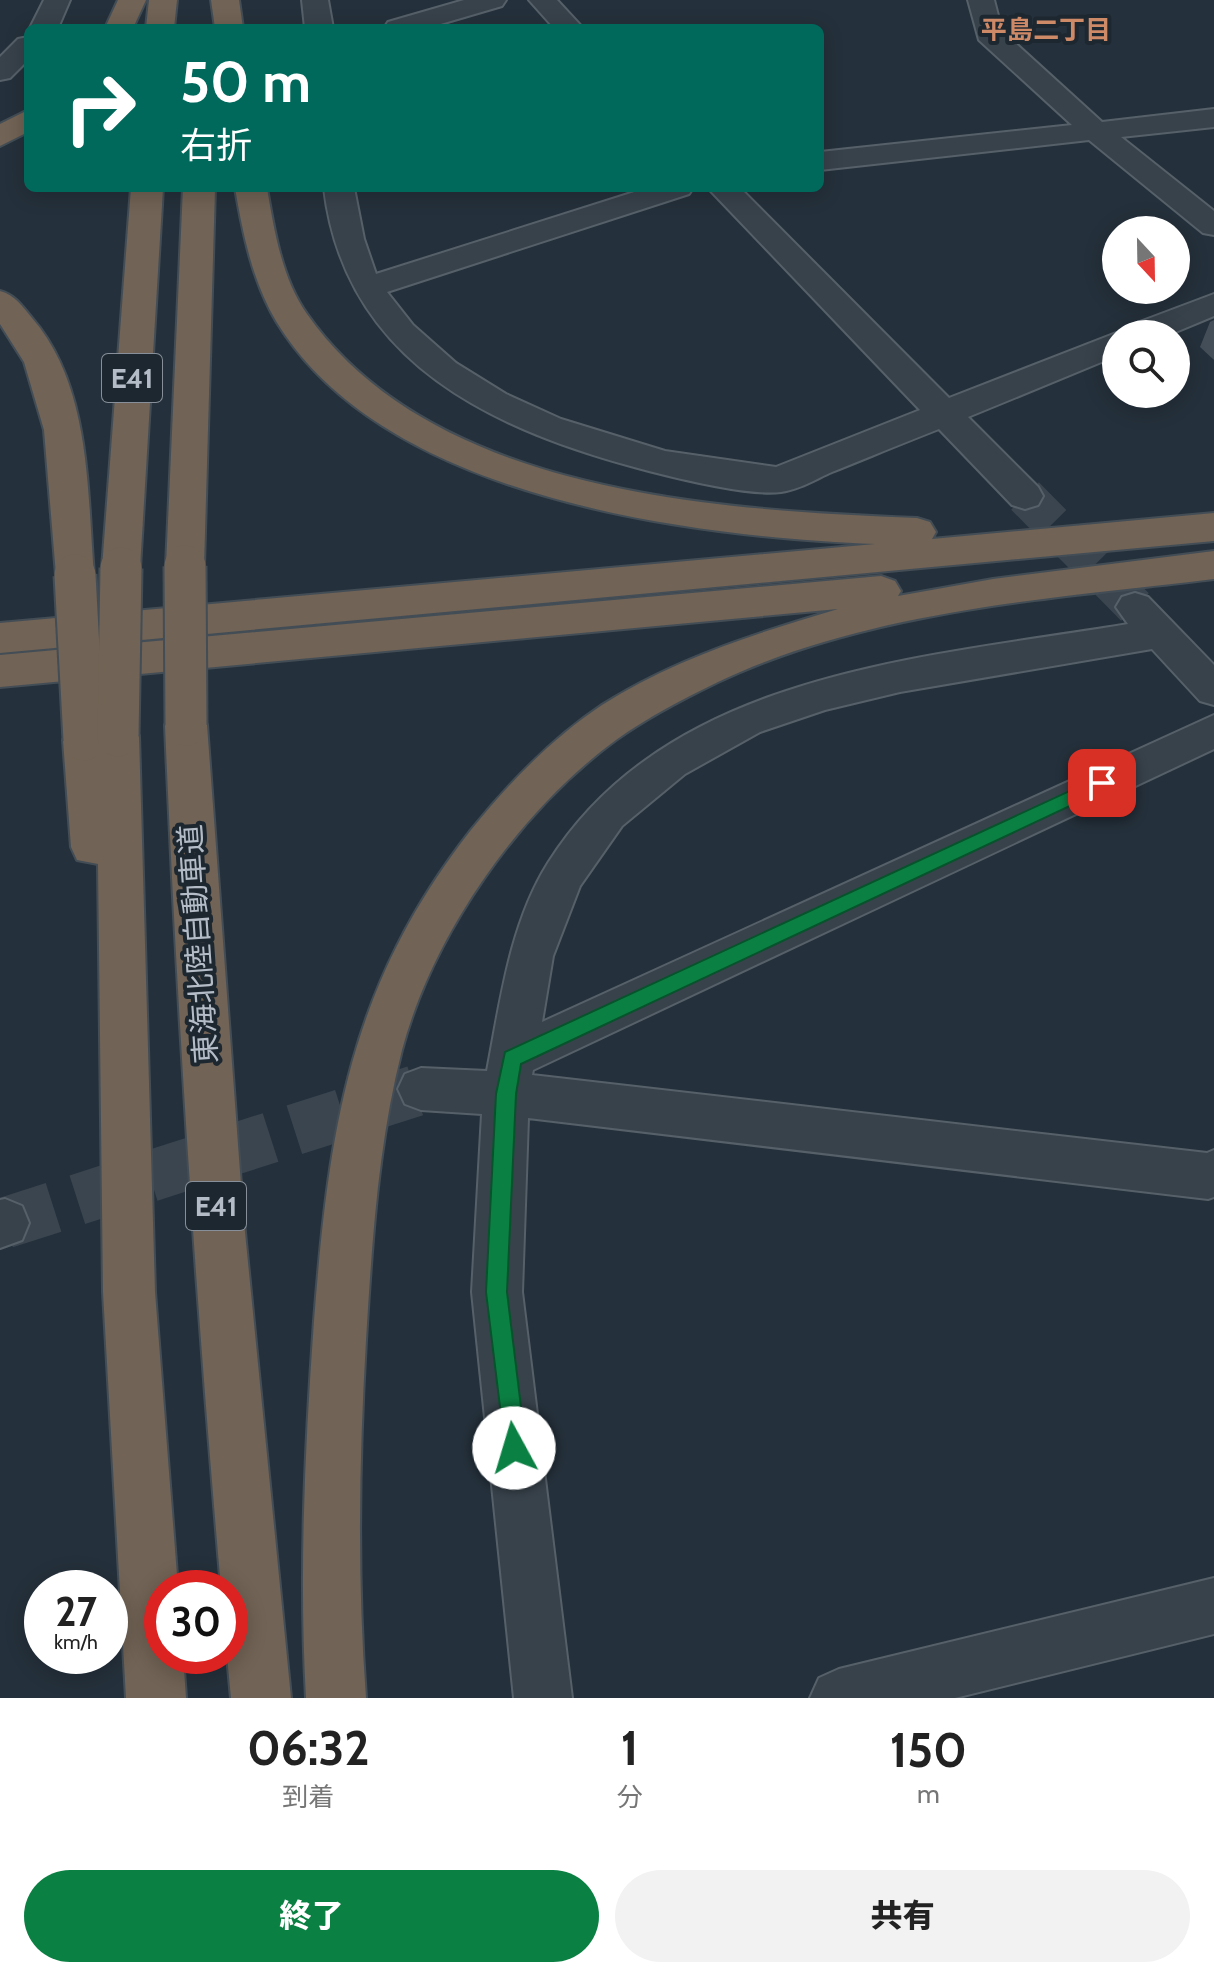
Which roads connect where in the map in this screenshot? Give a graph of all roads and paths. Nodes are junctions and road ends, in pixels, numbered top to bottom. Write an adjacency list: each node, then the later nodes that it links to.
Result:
1 (57, 0): 10 (street)
2 (132, 0): 11 (highway)
3 (163, 0): 12 (highway)
4 (210, 0): 13 (highway)
5 (225, 0): 14 (highway)
6 (315, 0): 15 (street)
7 (493, 0): 16 (street)
8 (542, 0): 17 (street)
9 (981, 0): 22 (street)
10 (46, 24)
11 (121, 24)
12 (160, 24)
13 (209, 24)
14 (228, 24)
15 (318, 24)
16 (412, 24)
17 (565, 24)
18 (24, 49): 19 (street)
19 (0, 72)
20 (1214, 118): 22 (street)
21 (24, 122): 23 (highway)
22 (1097, 132): 24 (street); 31 (street)
23 (0, 137)
24 (824, 161)
25 (147, 192): 45 (highway, E41, bridge)
26 (199, 192): 51 (highway, 東海北陸自動車道 / E41, bridge)
27 (252, 192): 39 (highway)
28 (340, 192): 32 (street)
29 (665, 192): 32 (street)
30 (727, 192): 37 (street)
31 (1214, 226)
32 (368, 287): 37 (street)
33 (0, 302): 45 (highway, bridge)
34 (1214, 304): 35 (street)
35 (1175, 320)
36 (1102, 350): 37 (street)
37 (946, 414): 38 (street)
38 (1025, 496)
39 (1214, 526): 41 (highway)
40 (1214, 564): 42 (highway); 50 (highway)
41 (0, 638)
42 (0, 671)
43 (1214, 690): 46 (street)
44 (1214, 731): 46 (street)
45 (101, 738): 52 (highway, E41)
46 (509, 1076): 47 (street); 48 (street); 53 (street)
47 (421, 1089)
48 (1214, 1173)
49 (1214, 1606): 54 (street)
50 (334, 1681)
51 (261, 1692)
52 (156, 1698)
53 (543, 1698)
54 (839, 1698)

